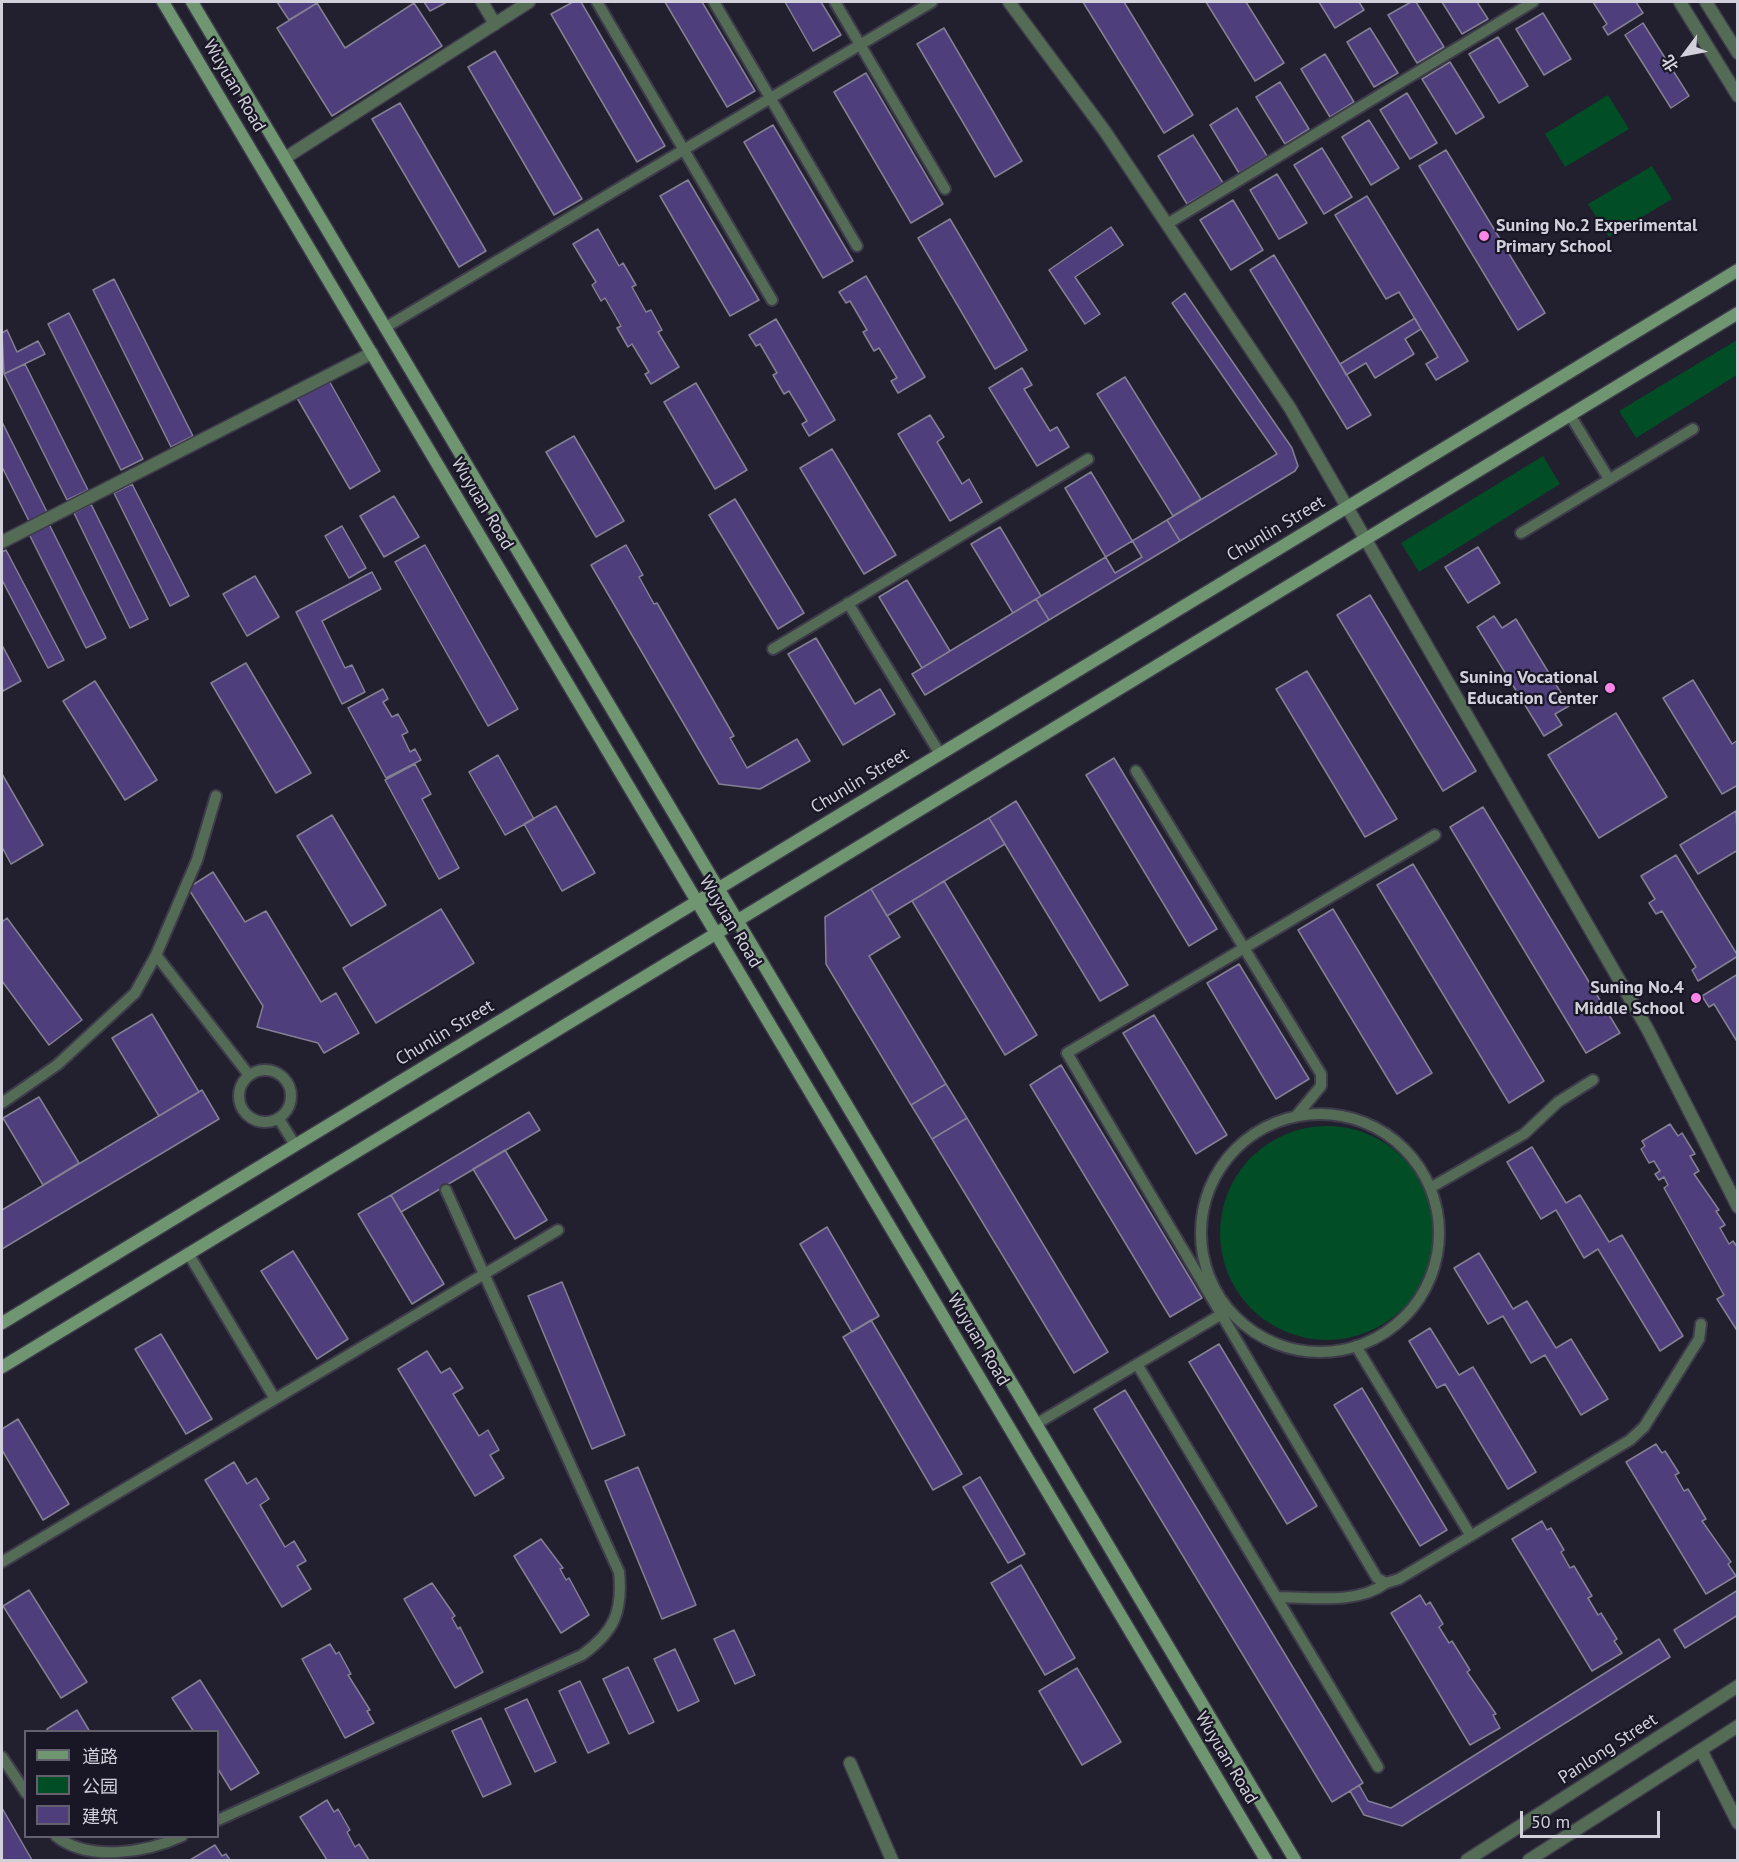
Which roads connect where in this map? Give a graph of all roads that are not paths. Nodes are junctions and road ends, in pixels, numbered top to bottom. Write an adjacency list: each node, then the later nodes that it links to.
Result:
1 (163, 2): 27 (main road, Wuyuan Road)
2 (192, 2): 19 (main road, Wuyuan Road)
3 (482, 2): 13 (street)
4 (529, 2): 13 (street)
5 (597, 2): 18 (lane)
6 (714, 2): 17 (lane)
7 (835, 2): 14 (lane)
8 (932, 2): 14 (lane)
9 (1009, 2): 21 (street)
10 (1533, 2): 21 (lane)
11 (1680, 2): 16 (street)
12 (1707, 2): 15 (street)
13 (495, 24): 19 (street)
14 (860, 45): 17 (lane); 20 (lane)
15 (1737, 52)
16 (1737, 96)
17 (771, 98): 18 (lane); 22 (lane)
18 (684, 149): 24 (lane); 26 (lane)
19 (285, 158): 26 (main road, Wuyuan Road)
20 (945, 189)
21 (1167, 225): 32 (street)
22 (857, 246)
23 (1737, 270): 32 (main road, Chunlin Street)
24 (772, 300)
25 (1737, 313): 28 (main road)
26 (386, 327): 42 (main road, Wuyuan Road)
27 (372, 353): 35 (street); 43 (main road, Wuyuan Road)
28 (1570, 415): 31 (lane); 34 (main road)
29 (1692, 429): 31 (lane)
30 (1088, 459): 36 (lane)
31 (1609, 479): 33 (lane)
32 (1347, 507): 34 (street); 38 (main road, Chunlin Street)
33 (1521, 533)
34 (1366, 539): 44 (main road); 56 (street)
35 (2, 542)
36 (848, 603): 37 (lane); 38 (lane)
37 (773, 649)
38 (940, 754): 42 (main road, Chunlin Street)
39 (1136, 771): 46 (lane)
40 (216, 796): 47 (lane)
41 (1435, 835): 46 (lane)
42 (718, 888): 43 (main road, Chunlin Street); 44 (main road, Wuyuan Road)
43 (697, 901): 45 (main road, Wuyuan Road); 53 (main road, Chunlin Street)
44 (737, 920): 45 (main road); 67 (main road, Wuyuan Road)
45 (716, 933): 58 (main road); 84 (main road, Wuyuan Road)
46 (1244, 948): 51 (lane); 60 (lane)
47 (156, 955): 48 (lane); 50 (lane)
48 (249, 1075): 52 (lane); 52 (lane)
49 (1593, 1080): 54 (lane)
50 (2, 1103)
51 (1297, 1115): 54 (lane); 60 (lane)
52 (279, 1119): 53 (lane)
53 (295, 1145): 61 (main road, Chunlin Street)
54 (1430, 1188): 63 (lane)
55 (446, 1190): 59 (lane)
56 (1737, 1207)
57 (558, 1230): 59 (lane)
58 (188, 1253): 65 (main road); 66 (lane)
59 (484, 1274): 66 (lane); 79 (lane)
60 (1225, 1312): 63 (lane); 64 (lane); 70 (lane)
61 (2, 1323)
62 (1701, 1324): 68 (lane)
63 (1356, 1346): 68 (lane)
64 (1137, 1364): 67 (lane); 71 (lane)
65 (2, 1367)
66 (275, 1399): 69 (lane)
67 (1036, 1424): 85 (main road, Wuyuan Road)
68 (1470, 1536): 70 (lane)
69 (2, 1563)
70 (1386, 1583): 71 (lane)
71 (1277, 1597): 77 (lane)
72 (1737, 1686): 86 (street, Panlong Street)
73 (1737, 1726): 74 (street)
74 (1701, 1750): 80 (street); 87 (street)
75 (2, 1757): 78 (lane)
76 (850, 1763): 83 (street)
77 (1378, 1767)
78 (24, 1789)
79 (219, 1820)
80 (1737, 1823)
81 (59, 1838): 82 (lane)
82 (176, 1838)
83 (892, 1860)
84 (1266, 1860)
85 (1295, 1860)
86 (1467, 1860)
87 (1529, 1860)

